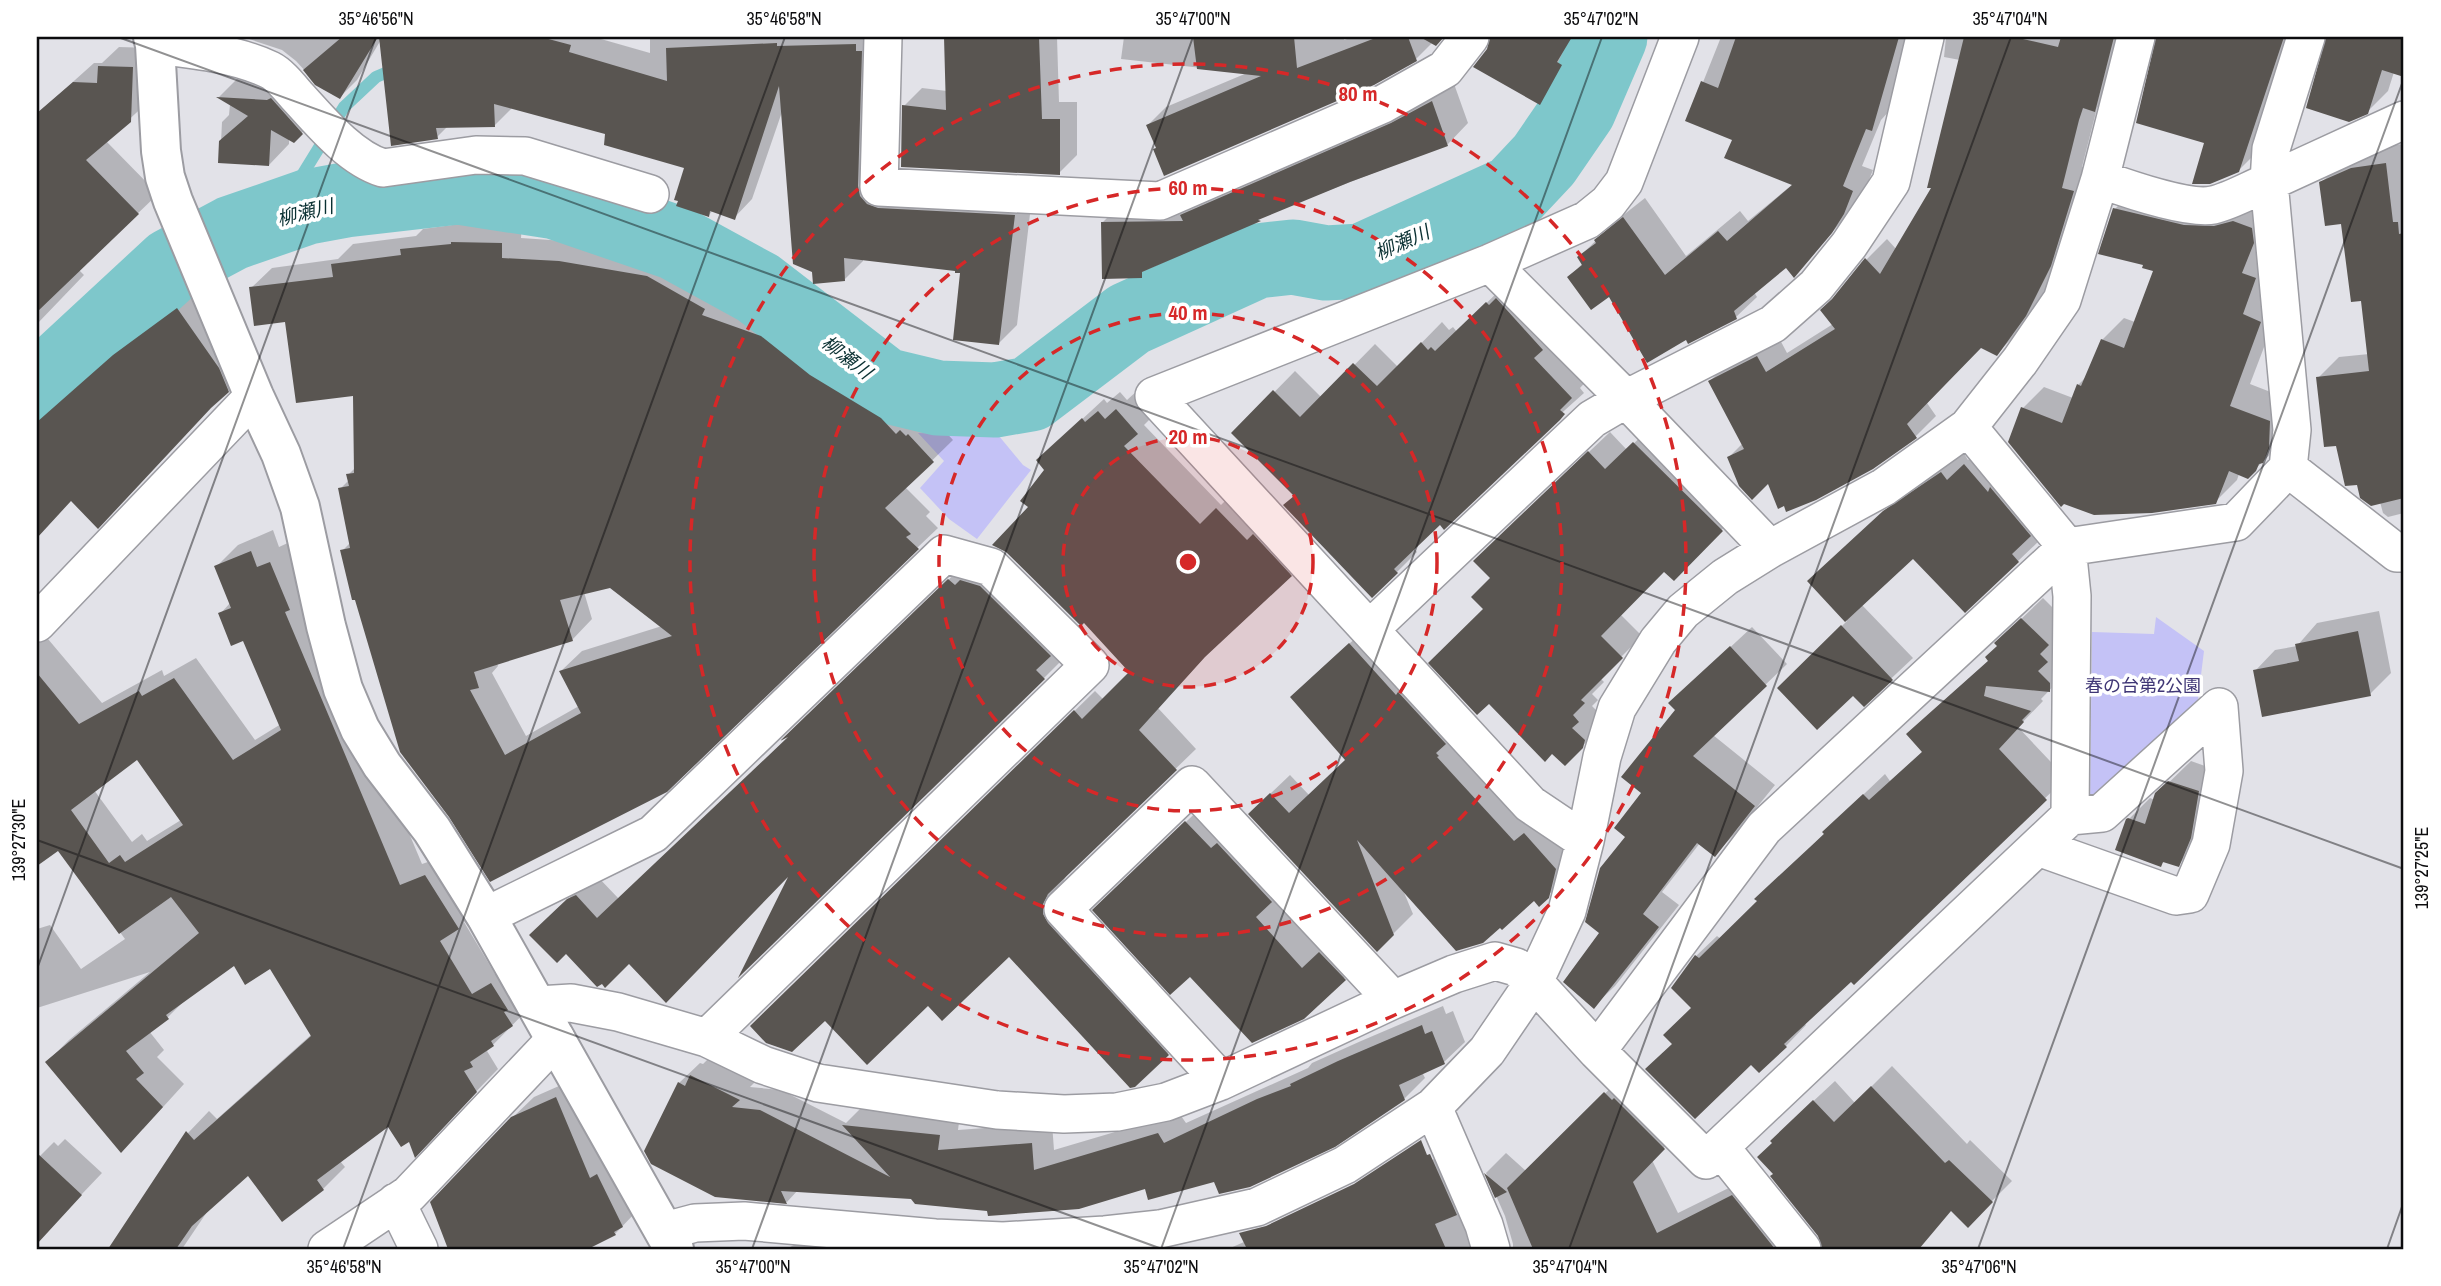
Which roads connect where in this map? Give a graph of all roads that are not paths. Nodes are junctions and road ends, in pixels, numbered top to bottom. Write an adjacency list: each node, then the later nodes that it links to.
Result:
1 (883, 37): 2 (street)
2 (1470, 37)
3 (1680, 37): 12 (street)
4 (1925, 37): 14 (street)
5 (2136, 37): 9 (street)
6 (2306, 37): 10 (street)
7 (154, 41): 11 (street); 13 (street)
8 (2404, 120): 10 (street)
9 (2101, 179): 10 (street); 15 (street)
10 (2269, 182): 16 (street)
11 (650, 194)
12 (1490, 263): 14 (street); 21 (street)
13 (254, 396): 20 (street); 25 (street)
14 (1626, 399): 18 (street); 21 (street)
15 (1968, 427): 17 (street); 18 (street)
16 (2288, 468): 17 (street); 19 (street)
17 (2067, 547): 22 (street); 31 (street)
18 (1770, 549): 23 (street)
19 (2404, 553)
20 (37, 622)
21 (1370, 629): 23 (street)
22 (2070, 816): 24 (street); 24 (street)
23 (1585, 841): 26 (street)
24 (2038, 847): 34 (street)
25 (486, 916): 28 (street); 29 (street)
26 (1534, 982): 27 (street); 31 (street); 33 (street)
27 (1393, 1000): 32 (street); 32 (street)
28 (538, 1005): 29 (street); 30 (street)
29 (707, 1038): 32 (street)
30 (556, 1039): 35 (street); 36 (street)
31 (1597, 1051): 34 (street)
32 (1222, 1081)
33 (1433, 1107): 37 (street); 40 (street)
34 (1720, 1147): 41 (street)
35 (396, 1202): 38 (street); 39 (street)
36 (666, 1243): 37 (street)
37 (937, 1243)
38 (327, 1249)
39 (419, 1249)
40 (1491, 1249)
41 (1802, 1249)

